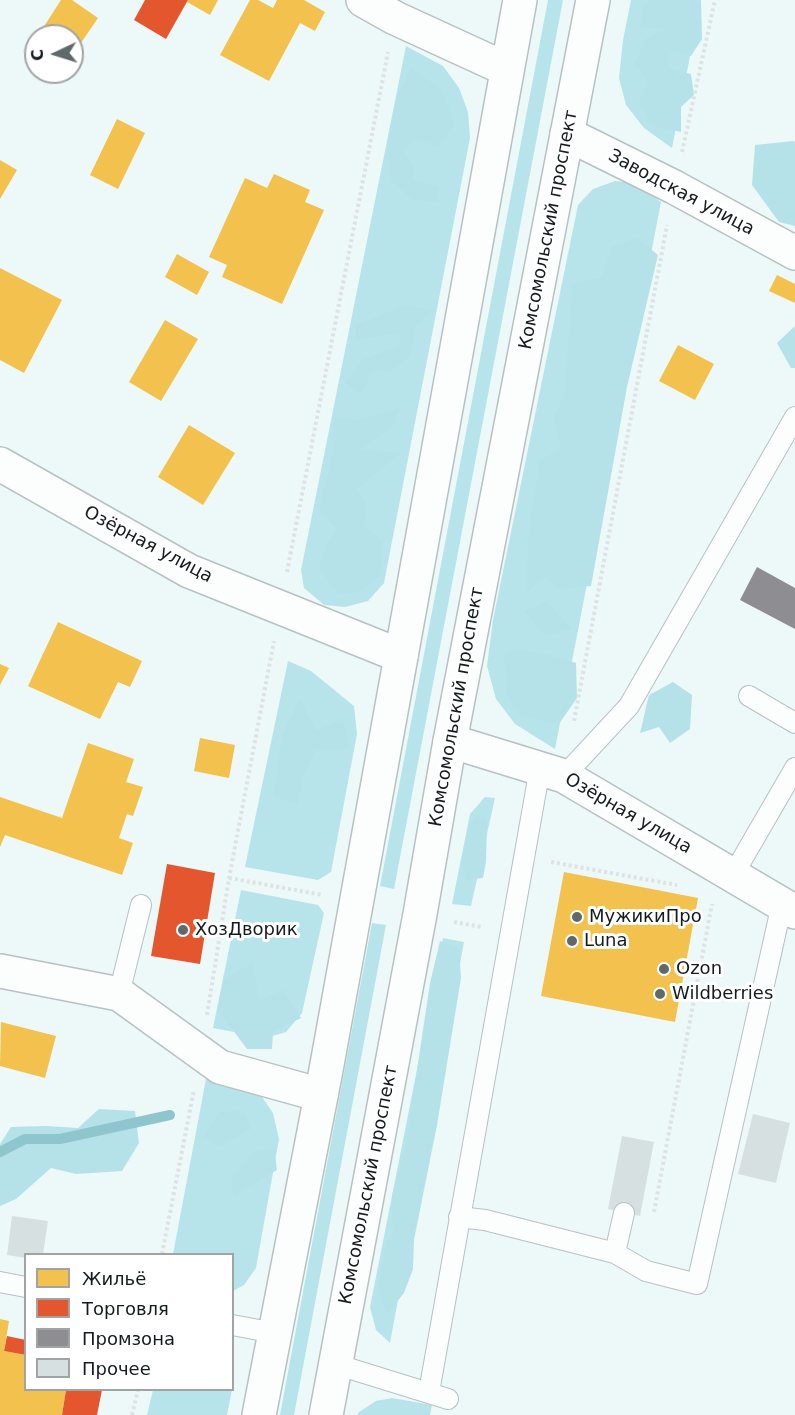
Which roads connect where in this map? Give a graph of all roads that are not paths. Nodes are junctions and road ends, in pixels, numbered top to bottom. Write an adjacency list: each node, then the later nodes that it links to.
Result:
1 (363, 0): 4 (main road)
2 (520, 0): 4 (main road)
3 (593, 0): 5 (main road, Комсомольский проспект)
4 (506, 69): 9 (main road)
5 (567, 134): 6 (main road, Заводская улица); 12 (main road, Комсомольский проспект)
6 (795, 253)
7 (795, 417): 14 (lane)
8 (0, 464): 9 (main road, Озёрная улица)
9 (401, 656): 20 (main road)
10 (749, 696): 11 (lane)
11 (795, 723)
12 (450, 741): 14 (main road, Озёрная улица); 28 (main road, Комсомольский проспект)
13 (795, 768): 15 (lane)
14 (552, 772): 15 (main road, Озёрная улица); 21 (lane)
15 (723, 886): 17 (main road, Озёрная улица)
16 (141, 905): 19 (lane)
17 (788, 908): 23 (lane)
18 (0, 971): 19 (main road)
19 (119, 994): 20 (main road)
20 (321, 1095): 27 (main road)
21 (459, 1217): 23 (lane); 29 (lane)
22 (622, 1220): 23 (lane)
23 (615, 1253)
24 (0, 1282): 25 (lane)
25 (24, 1287)
26 (234, 1325): 27 (lane)
27 (275, 1333): 31 (main road)
28 (336, 1364): 29 (lane); 32 (main road, Комсомольский проспект)
29 (429, 1392): 30 (lane)
30 (448, 1399)
31 (259, 1415)
32 (326, 1415)

